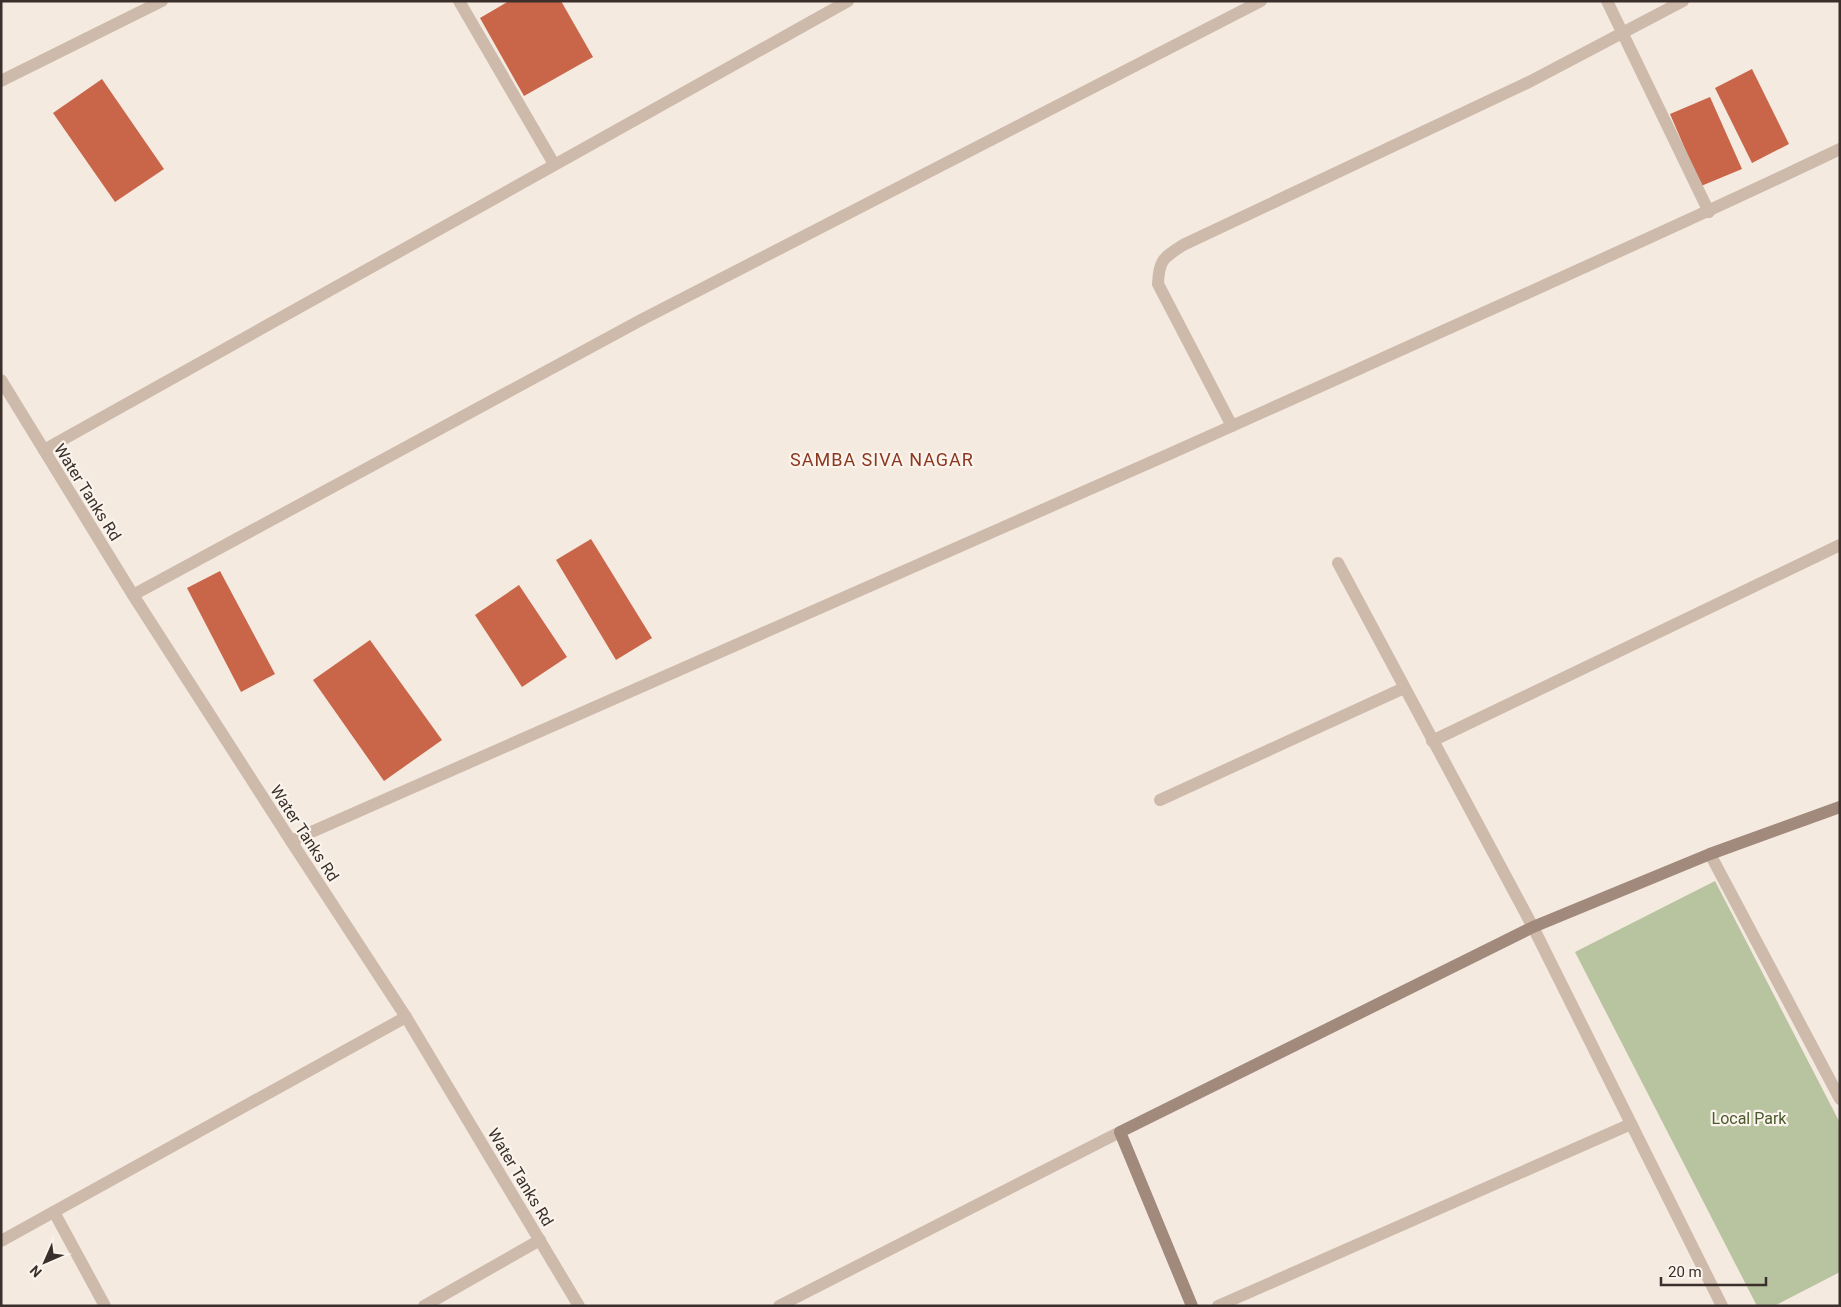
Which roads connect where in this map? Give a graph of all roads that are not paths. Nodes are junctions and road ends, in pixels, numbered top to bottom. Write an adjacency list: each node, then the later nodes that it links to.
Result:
1 (162, 1): 8 (street)
2 (458, 1): 10 (street)
3 (848, 1): 10 (street)
4 (1261, 1): 17 (street)
5 (1607, 1): 7 (street)
6 (1683, 1): 7 (street)
7 (1623, 34): 11 (street); 13 (street)
8 (1, 81)
9 (1840, 149): 11 (street)
10 (554, 164): 14 (street)
11 (1708, 212): 13 (street)
12 (1, 380): 14 (street, Water Tanks Rd)
13 (1232, 426): 22 (street)
14 (44, 450): 17 (street, Water Tanks Rd)
15 (1840, 545): 19 (street)
16 (1338, 563): 18 (street)
17 (133, 595): 22 (street, Water Tanks Rd)
18 (1404, 688): 19 (street); 20 (street)
19 (1432, 741): 24 (street)
20 (1160, 800)
21 (1840, 807): 23 (street)
22 (291, 841): 25 (street, Water Tanks Rd)
23 (1710, 854): 24 (street); 26 (street)
24 (1533, 927): 27 (street); 28 (street)
25 (406, 1017): 29 (street); 30 (street, Water Tanks Rd)
26 (1840, 1099)
27 (1631, 1124): 37 (street); 38 (street)
28 (1120, 1132): 35 (street); 36 (street)
29 (54, 1212): 31 (street); 32 (street)
30 (540, 1240): 33 (street); 34 (street, Water Tanks Rd)
31 (1, 1241)
32 (105, 1306)
33 (424, 1306)
34 (579, 1306)
35 (779, 1306)
36 (1192, 1306)
37 (1218, 1306)
38 (1722, 1306)

